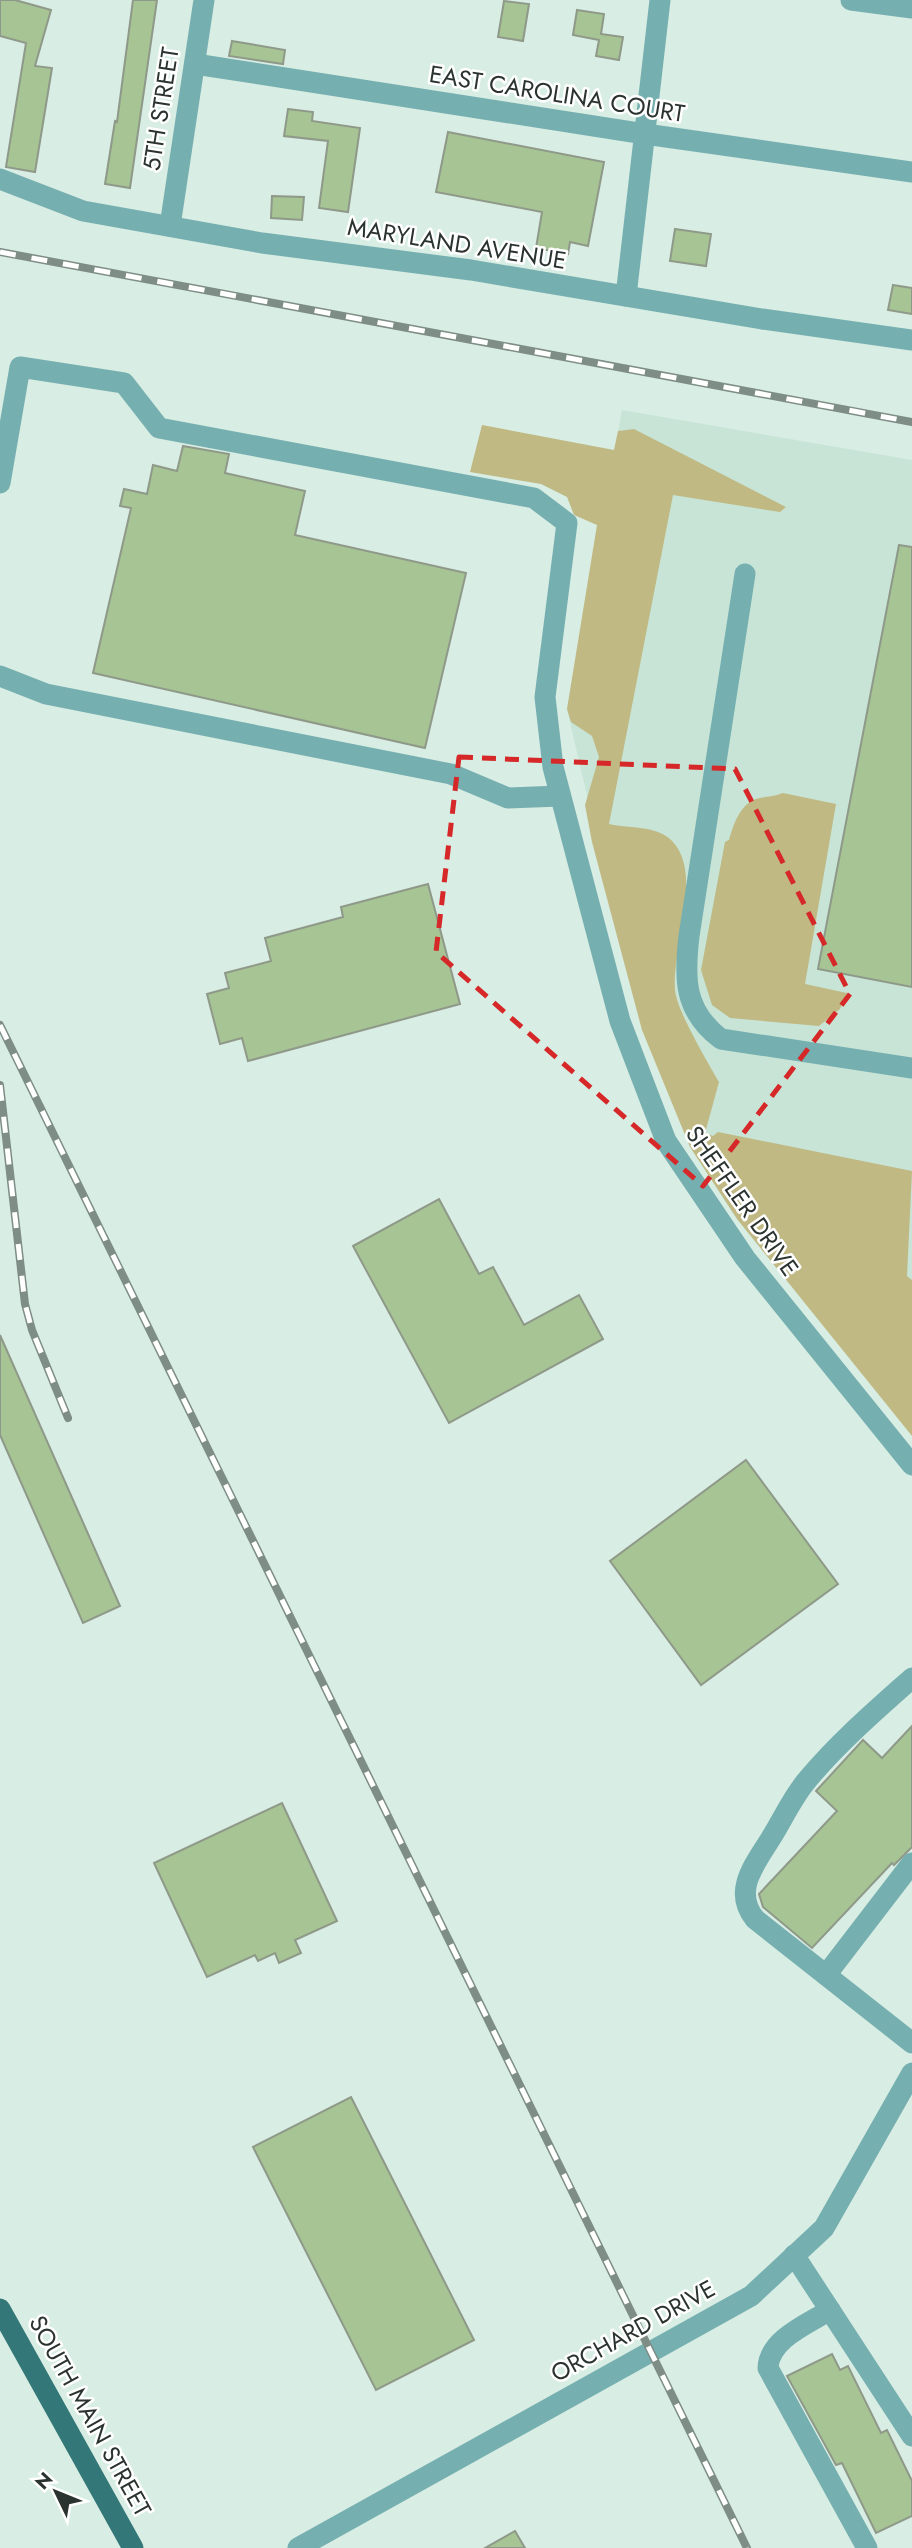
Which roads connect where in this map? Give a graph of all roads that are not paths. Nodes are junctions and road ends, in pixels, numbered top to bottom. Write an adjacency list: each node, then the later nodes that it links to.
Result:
1 (205, 0): 5 (street, 5TH STREET)
2 (660, 0): 6 (street)
3 (851, 0): 4 (street)
4 (912, 8)
5 (195, 64): 6 (street, EAST CAROLINA COURT); 9 (street, 5TH STREET)
6 (645, 134): 7 (street, EAST CAROLINA COURT); 10 (street)
7 (912, 172)
8 (0, 179): 9 (street, MARYLAND AVENUE)
9 (170, 226): 10 (street, MARYLAND AVENUE)
10 (625, 296): 11 (street, MARYLAND AVENUE)
11 (912, 340)
12 (0, 483): 15 (street, SHEFFLER DRIVE)
13 (746, 574): 16 (street)
14 (0, 676): 15 (street)
15 (560, 796): 17 (street, SHEFFLER DRIVE)
16 (912, 1068)
17 (912, 1465)
18 (912, 1678): 20 (street)
19 (912, 1863): 20 (street)
20 (826, 1975): 21 (street)
21 (912, 2043)
22 (909, 2085): 23 (street, ORCHARD DRIVE)
23 (794, 2256): 25 (street); 28 (street, ORCHARD DRIVE)
24 (0, 2309): 27 (main road, SOUTH MAIN STREET)
25 (830, 2310): 26 (street); 29 (street)
26 (912, 2436)
27 (133, 2548)
28 (298, 2548)
29 (867, 2548)

